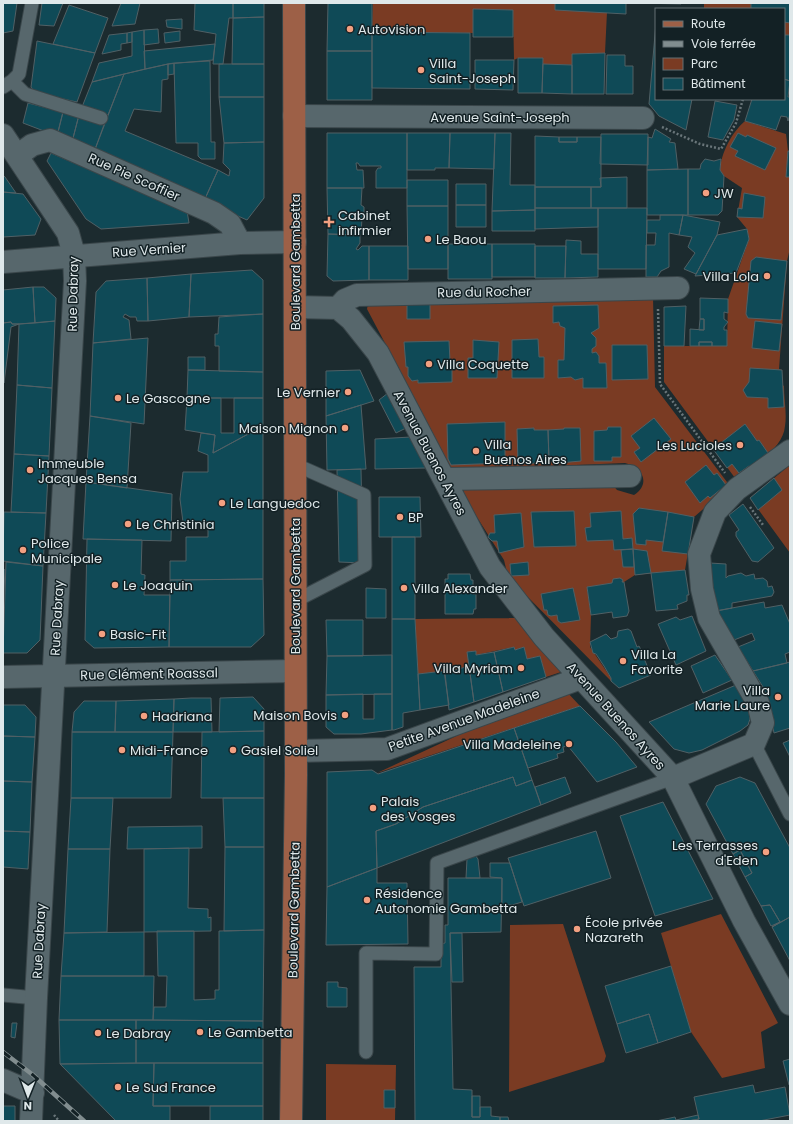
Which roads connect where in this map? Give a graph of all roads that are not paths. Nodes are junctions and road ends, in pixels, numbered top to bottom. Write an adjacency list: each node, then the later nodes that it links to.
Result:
1 (32, 3): 3 (lane)
2 (294, 3): 4 (main road, Boulevard Gambetta)
3 (8, 84): 5 (lane)
4 (294, 116): 6 (street, Avenue Saint-Joseph); 9 (main road, Boulevard Gambetta)
5 (101, 118)
6 (643, 118)
7 (3, 135): 8 (street, Rue Dabray)
8 (17, 156): 10 (street, Rue Pie Scoffier); 11 (street, Rue Dabray)
9 (295, 242): 10 (street, Rue Vernier); 14 (main road, Boulevard Gambetta)
10 (240, 243): 11 (street, Rue Vernier)
11 (74, 255): 12 (street, Rue Vernier); 23 (street, Rue Dabray)
12 (3, 262)
13 (667, 288): 15 (street, Rue du Rocher)
14 (295, 307): 15 (street); 17 (main road, Boulevard Gambetta)
15 (338, 308): 19 (street, Avenue Buenos Ayres)
16 (790, 451): 25 (street)
17 (294, 464): 20 (main road, Boulevard Gambetta); 20 (lane)
18 (630, 476): 19 (street)
19 (444, 479): 24 (street, Avenue Buenos Ayres)
20 (295, 601): 21 (main road, Boulevard Gambetta)
21 (295, 671): 23 (street, Rue Clément Roassal); 26 (main road, Boulevard Gambetta)
22 (3, 677): 23 (street, Rue Clément Roassal)
23 (54, 677): 30 (street, Rue Dabray)
24 (581, 678): 26 (street, Petite Avenue Madeleine); 27 (street, Avenue Buenos Ayres)
25 (754, 744): 27 (street, Avenue Buenos Ayres); 28 (lane)
26 (296, 751): 36 (main road, Boulevard Gambetta)
27 (673, 778): 31 (street); 32 (lane)
28 (790, 814)
29 (3, 996): 30 (lane)
30 (36, 998): 34 (street, Rue Dabray)
31 (790, 1004)
32 (366, 1052)
33 (3, 1080): 34 (street)
34 (32, 1093): 35 (street, Rue Dabray)
35 (31, 1121)
36 (291, 1121)

